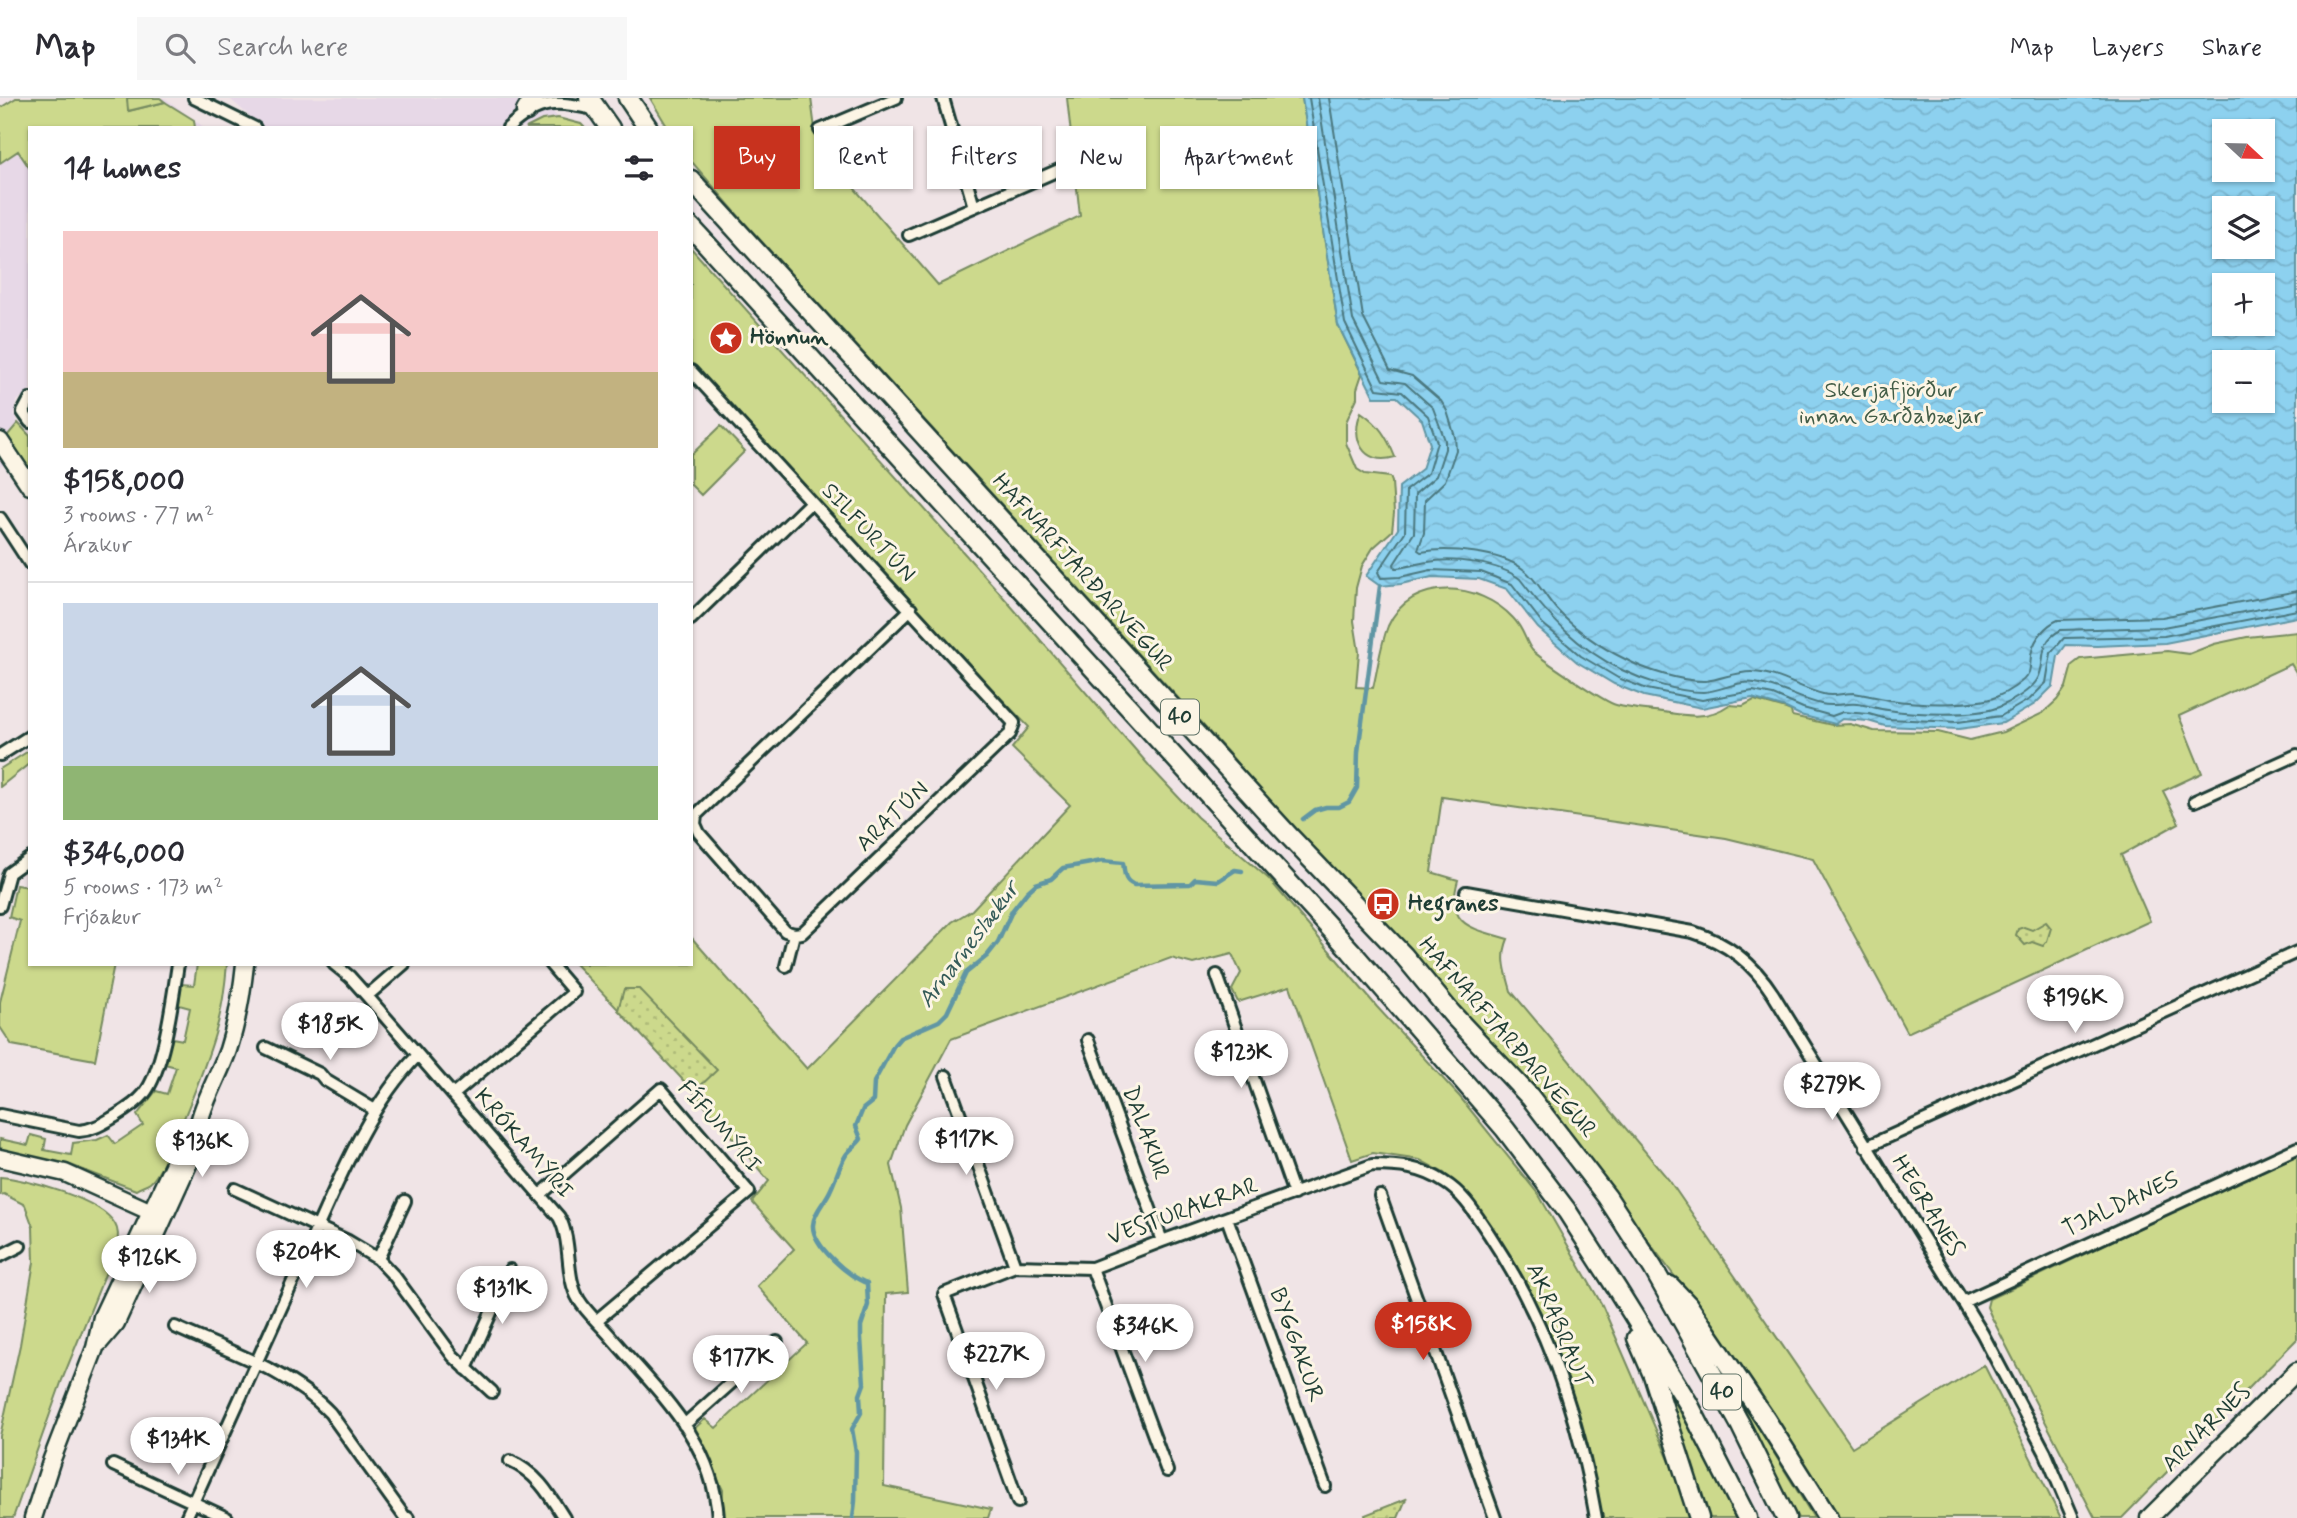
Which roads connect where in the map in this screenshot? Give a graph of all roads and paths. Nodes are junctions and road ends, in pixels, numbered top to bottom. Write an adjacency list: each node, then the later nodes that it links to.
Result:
1 (194, 98): 8 (street)
2 (214, 98): 8 (street)
3 (628, 98): 12 (main road)
4 (896, 98): 13 (street)
5 (943, 98): 16 (street)
6 (594, 104): 7 (street); 11 (main road)
7 (530, 105): 10 (street)
8 (224, 111): 9 (street)
9 (251, 126)
10 (510, 126)
11 (609, 126)
12 (647, 126)
13 (830, 126)
14 (1056, 171): 16 (street)
15 (693, 182): 73 (main road, HAFNARFJARÐARVEGUR / 40)
16 (974, 207): 18 (street)
17 (693, 229): 75 (main road, 40)
18 (909, 235)
19 (693, 373): 24 (street, SILFURTÚN)
20 (28, 403): 21 (street)
21 (28, 419)
22 (0, 441): 23 (street)
23 (28, 483)
24 (811, 502): 27 (street, SILFURTÚN); 28 (street)
25 (0, 518): 26 (street)
26 (28, 561)
27 (911, 609): 29 (street, SILFURTÚN); 34 (street)
28 (693, 617)
29 (1014, 723): 38 (street, ARATÚN)
30 (28, 737): 31 (street)
31 (0, 755)
32 (2297, 755): 33 (street)
33 (2194, 802)
34 (693, 824): 38 (street)
35 (28, 859): 37 (street)
36 (1466, 892): 55 (street, HEGRANES)
37 (0, 906)
38 (794, 934): 40 (street)
39 (2297, 952): 55 (street)
40 (786, 965)
41 (178, 966): 54 (street)
42 (245, 966): 64 (street)
43 (336, 966): 47 (street, KRÓKAMÝRI)
44 (402, 966): 47 (street)
45 (552, 966): 52 (street)
46 (1217, 975): 60 (street)
47 (368, 996): 50 (street, KRÓKAMÝRI)
48 (1088, 1040): 67 (street, DALAKUR)
49 (266, 1048): 53 (street)
50 (418, 1055): 52 (street, KRÓKAMÝRI); 53 (street)
51 (946, 1076): 71 (street)
52 (453, 1095): 61 (street, KRÓKAMÝRI)
53 (375, 1110): 66 (street)
54 (0, 1115)
55 (1866, 1147): 76 (street, HEGRANES)
56 (2297, 1148): 76 (street, TJALDANES)
57 (0, 1158): 64 (street)
58 (1435, 1176): 60 (street, VESTURAKRAR); 98 (street, AKRABRAUT)
59 (235, 1189): 66 (street)
60 (1294, 1194): 65 (street, VESTURAKRAR)
61 (540, 1195): 77 (street, KRÓKAMÝRI); 77 (street, FÍFUMÝRI)
62 (1380, 1196): 97 (street)
63 (405, 1201): 70 (street)
64 (158, 1215): 91 (street)
65 (1227, 1219): 67 (street, VESTURAKRAR); 88 (street, BYGGAKUR)
66 (318, 1228): 70 (street); 80 (street)
67 (1162, 1241): 72 (street, VESTURAKRAR)
68 (20, 1246): 69 (street)
69 (0, 1256)
70 (377, 1259): 81 (street)
71 (1016, 1266): 72 (street, VESTURAKRAR); 90 (street, VESTURAKRAR)
72 (1092, 1268): 87 (street)
73 (1653, 1268): 101 (main road, HAFNARFJARÐARVEGUR / 40); 102 (main road)
74 (510, 1270): 81 (street)
75 (1617, 1289): 99 (main road); 100 (main road, 40)
76 (1963, 1302): 103 (street, HEGRANES)
77 (597, 1320): 84 (street, KRÓKAMÝRI)
78 (175, 1327): 80 (street)
79 (778, 1342): 84 (street)
80 (255, 1364): 89 (street); 94 (street)
81 (466, 1369): 83 (street)
82 (2297, 1371): 104 (street, ARNARNES)
83 (492, 1392)
84 (684, 1425): 96 (street, KRÓKAMÝRI)
85 (510, 1461): 95 (street)
86 (113, 1465): 89 (street)
87 (1167, 1471)
88 (1325, 1486)
89 (193, 1501): 92 (street); 93 (street)
90 (1018, 1502)
91 (33, 1518)
92 (186, 1518)
93 (227, 1518)
94 (408, 1518)
95 (564, 1518)
96 (718, 1518)
97 (1495, 1518)
98 (1596, 1518)
99 (1699, 1518)
100 (1747, 1518)
101 (1786, 1518)
102 (1828, 1518)
103 (2073, 1518)
104 (2149, 1518)

